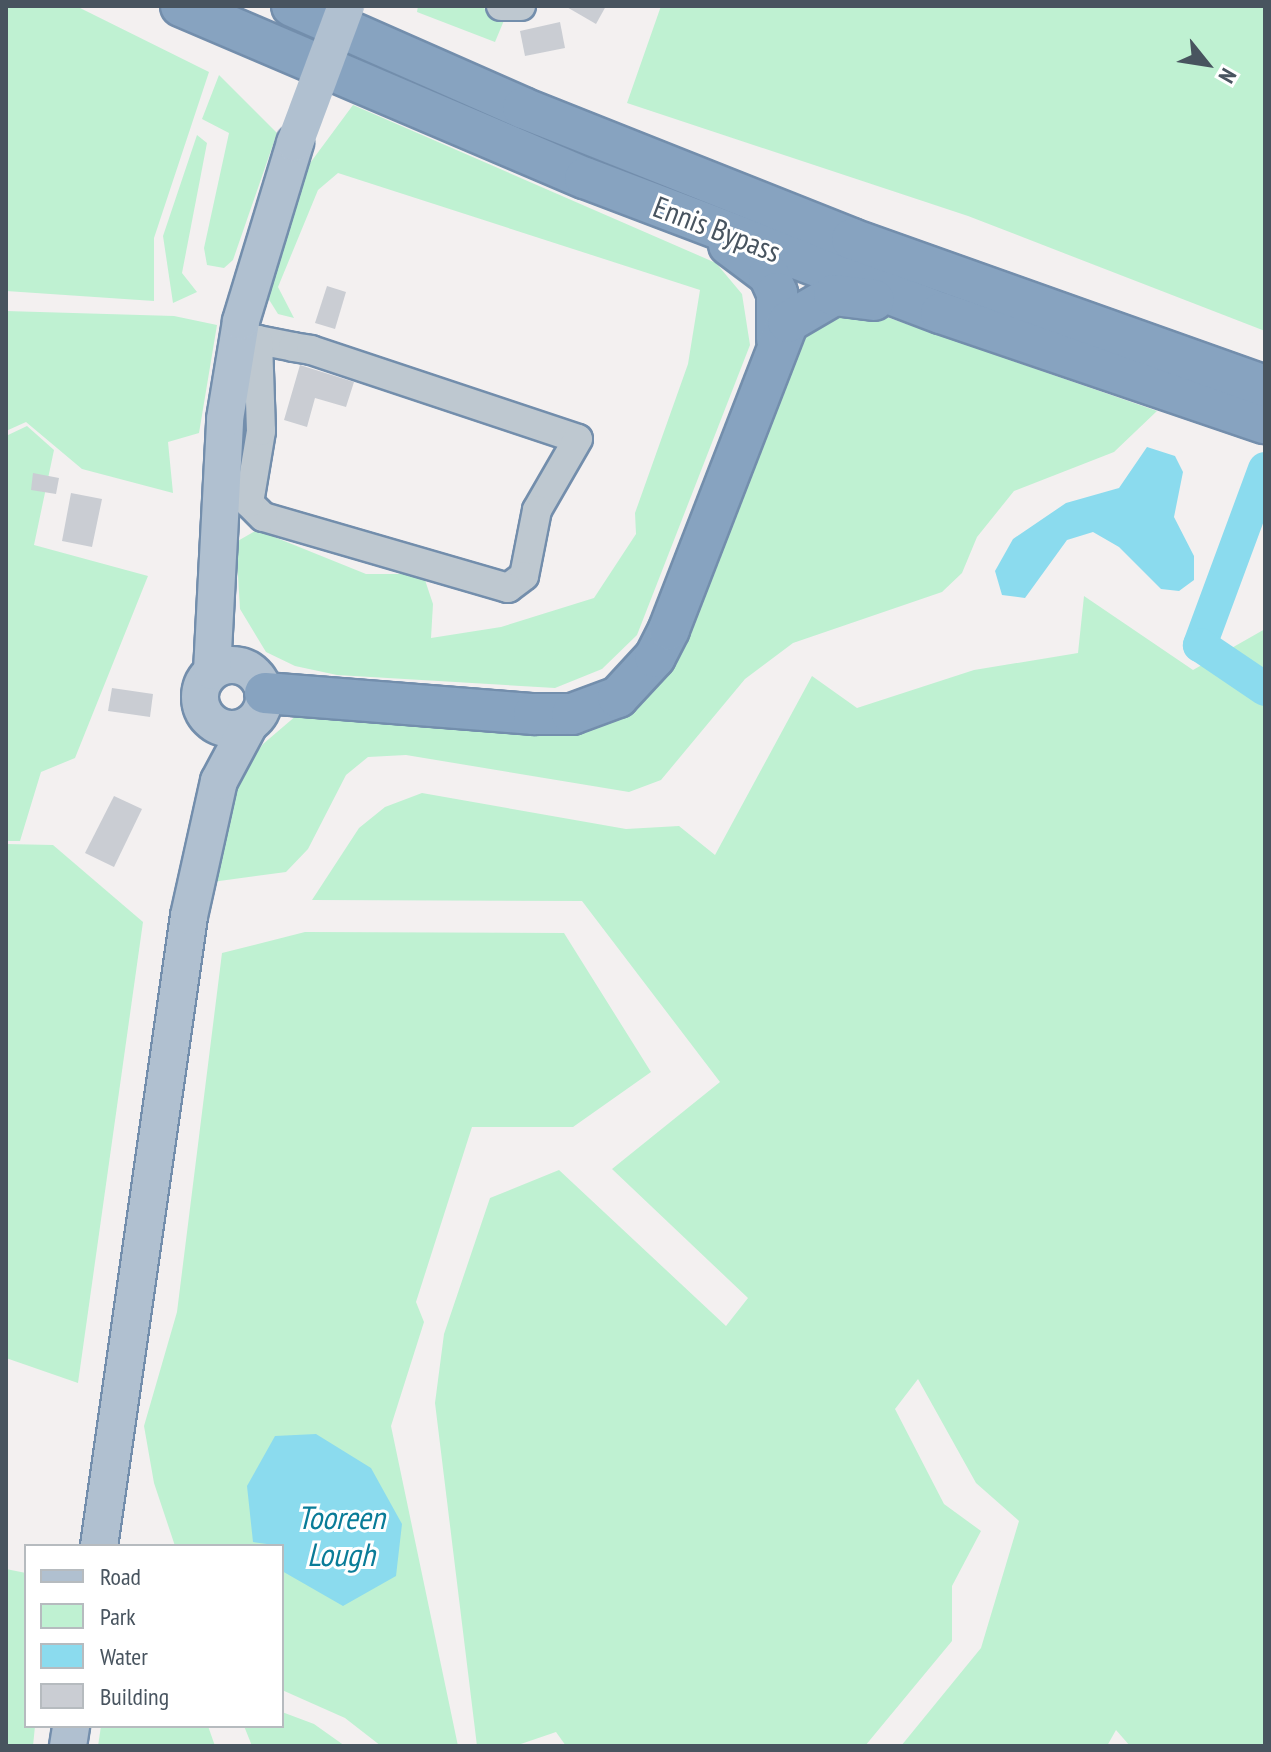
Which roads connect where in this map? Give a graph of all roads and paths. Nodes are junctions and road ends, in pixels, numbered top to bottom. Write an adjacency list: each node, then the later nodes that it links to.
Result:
1 (181, 6): 6 (highway, Ennis Bypass)
2 (292, 6): 10 (highway, Ennis Bypass)
3 (346, 6): 8 (main road, bridge)
4 (501, 6): 5 (street)
5 (521, 6)
6 (585, 178): 7 (highway, Ennis Bypass); 9 (highway)
7 (941, 313): 9 (highway); 11 (highway, Ennis Bypass)
8 (248, 338): 8 (street); 12 (main road)
9 (777, 339): 14 (highway)
10 (1265, 386)
11 (1265, 423)
12 (216, 610): 13 (main road); 14 (main road)
13 (212, 671): 14 (main road); 15 (main road)
14 (254, 695): 15 (main road); 16 (main road)
15 (212, 723): 16 (main road)
16 (219, 781): 17 (main road)
17 (99, 1544)

